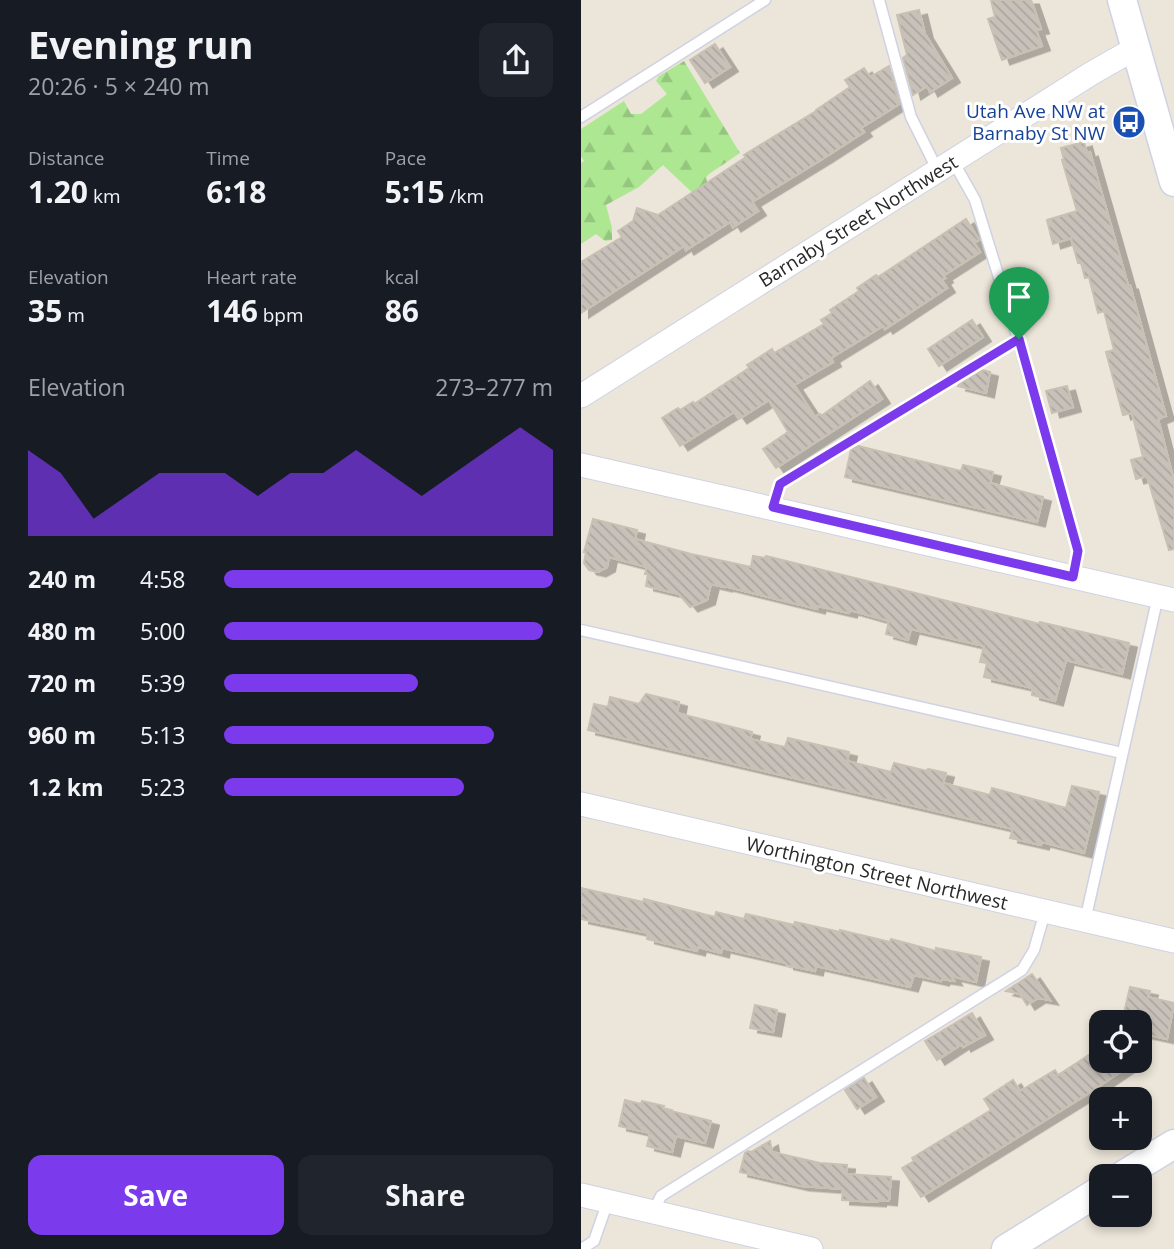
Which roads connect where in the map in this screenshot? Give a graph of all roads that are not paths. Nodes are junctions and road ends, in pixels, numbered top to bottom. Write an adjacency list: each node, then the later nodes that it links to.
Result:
1 (765, 0): 5 (lane)
2 (879, 0): 6 (lane)
3 (1122, 0): 4 (street)
4 (1136, 48): 6 (street, Barnaby Street Northwest); 7 (street)
5 (581, 117)
6 (945, 166): 8 (lane); 9 (street, Barnaby Street Northwest)
7 (1174, 183)
8 (1019, 339): 11 (lane); 12 (lane)
9 (581, 396)
10 (581, 465): 11 (street)
11 (773, 507): 12 (street)
12 (1073, 577): 13 (street)
13 (1166, 598): 15 (lane)
14 (581, 630): 15 (lane)
15 (1122, 753): 18 (lane)
16 (581, 804): 17 (street, Worthington Street Northwest)
17 (1045, 912): 18 (street, Worthington Street Northwest); 25 (lane)
18 (1084, 921): 19 (street, Worthington Street Northwest)
19 (1174, 941)
20 (1174, 1144): 21 (street)
21 (1142, 1164)
22 (581, 1195): 24 (street)
23 (1089, 1197): 28 (street)
24 (608, 1201): 25 (street); 26 (lane)
25 (653, 1212): 27 (street)
26 (581, 1249)
27 (811, 1249)
28 (1006, 1249)

